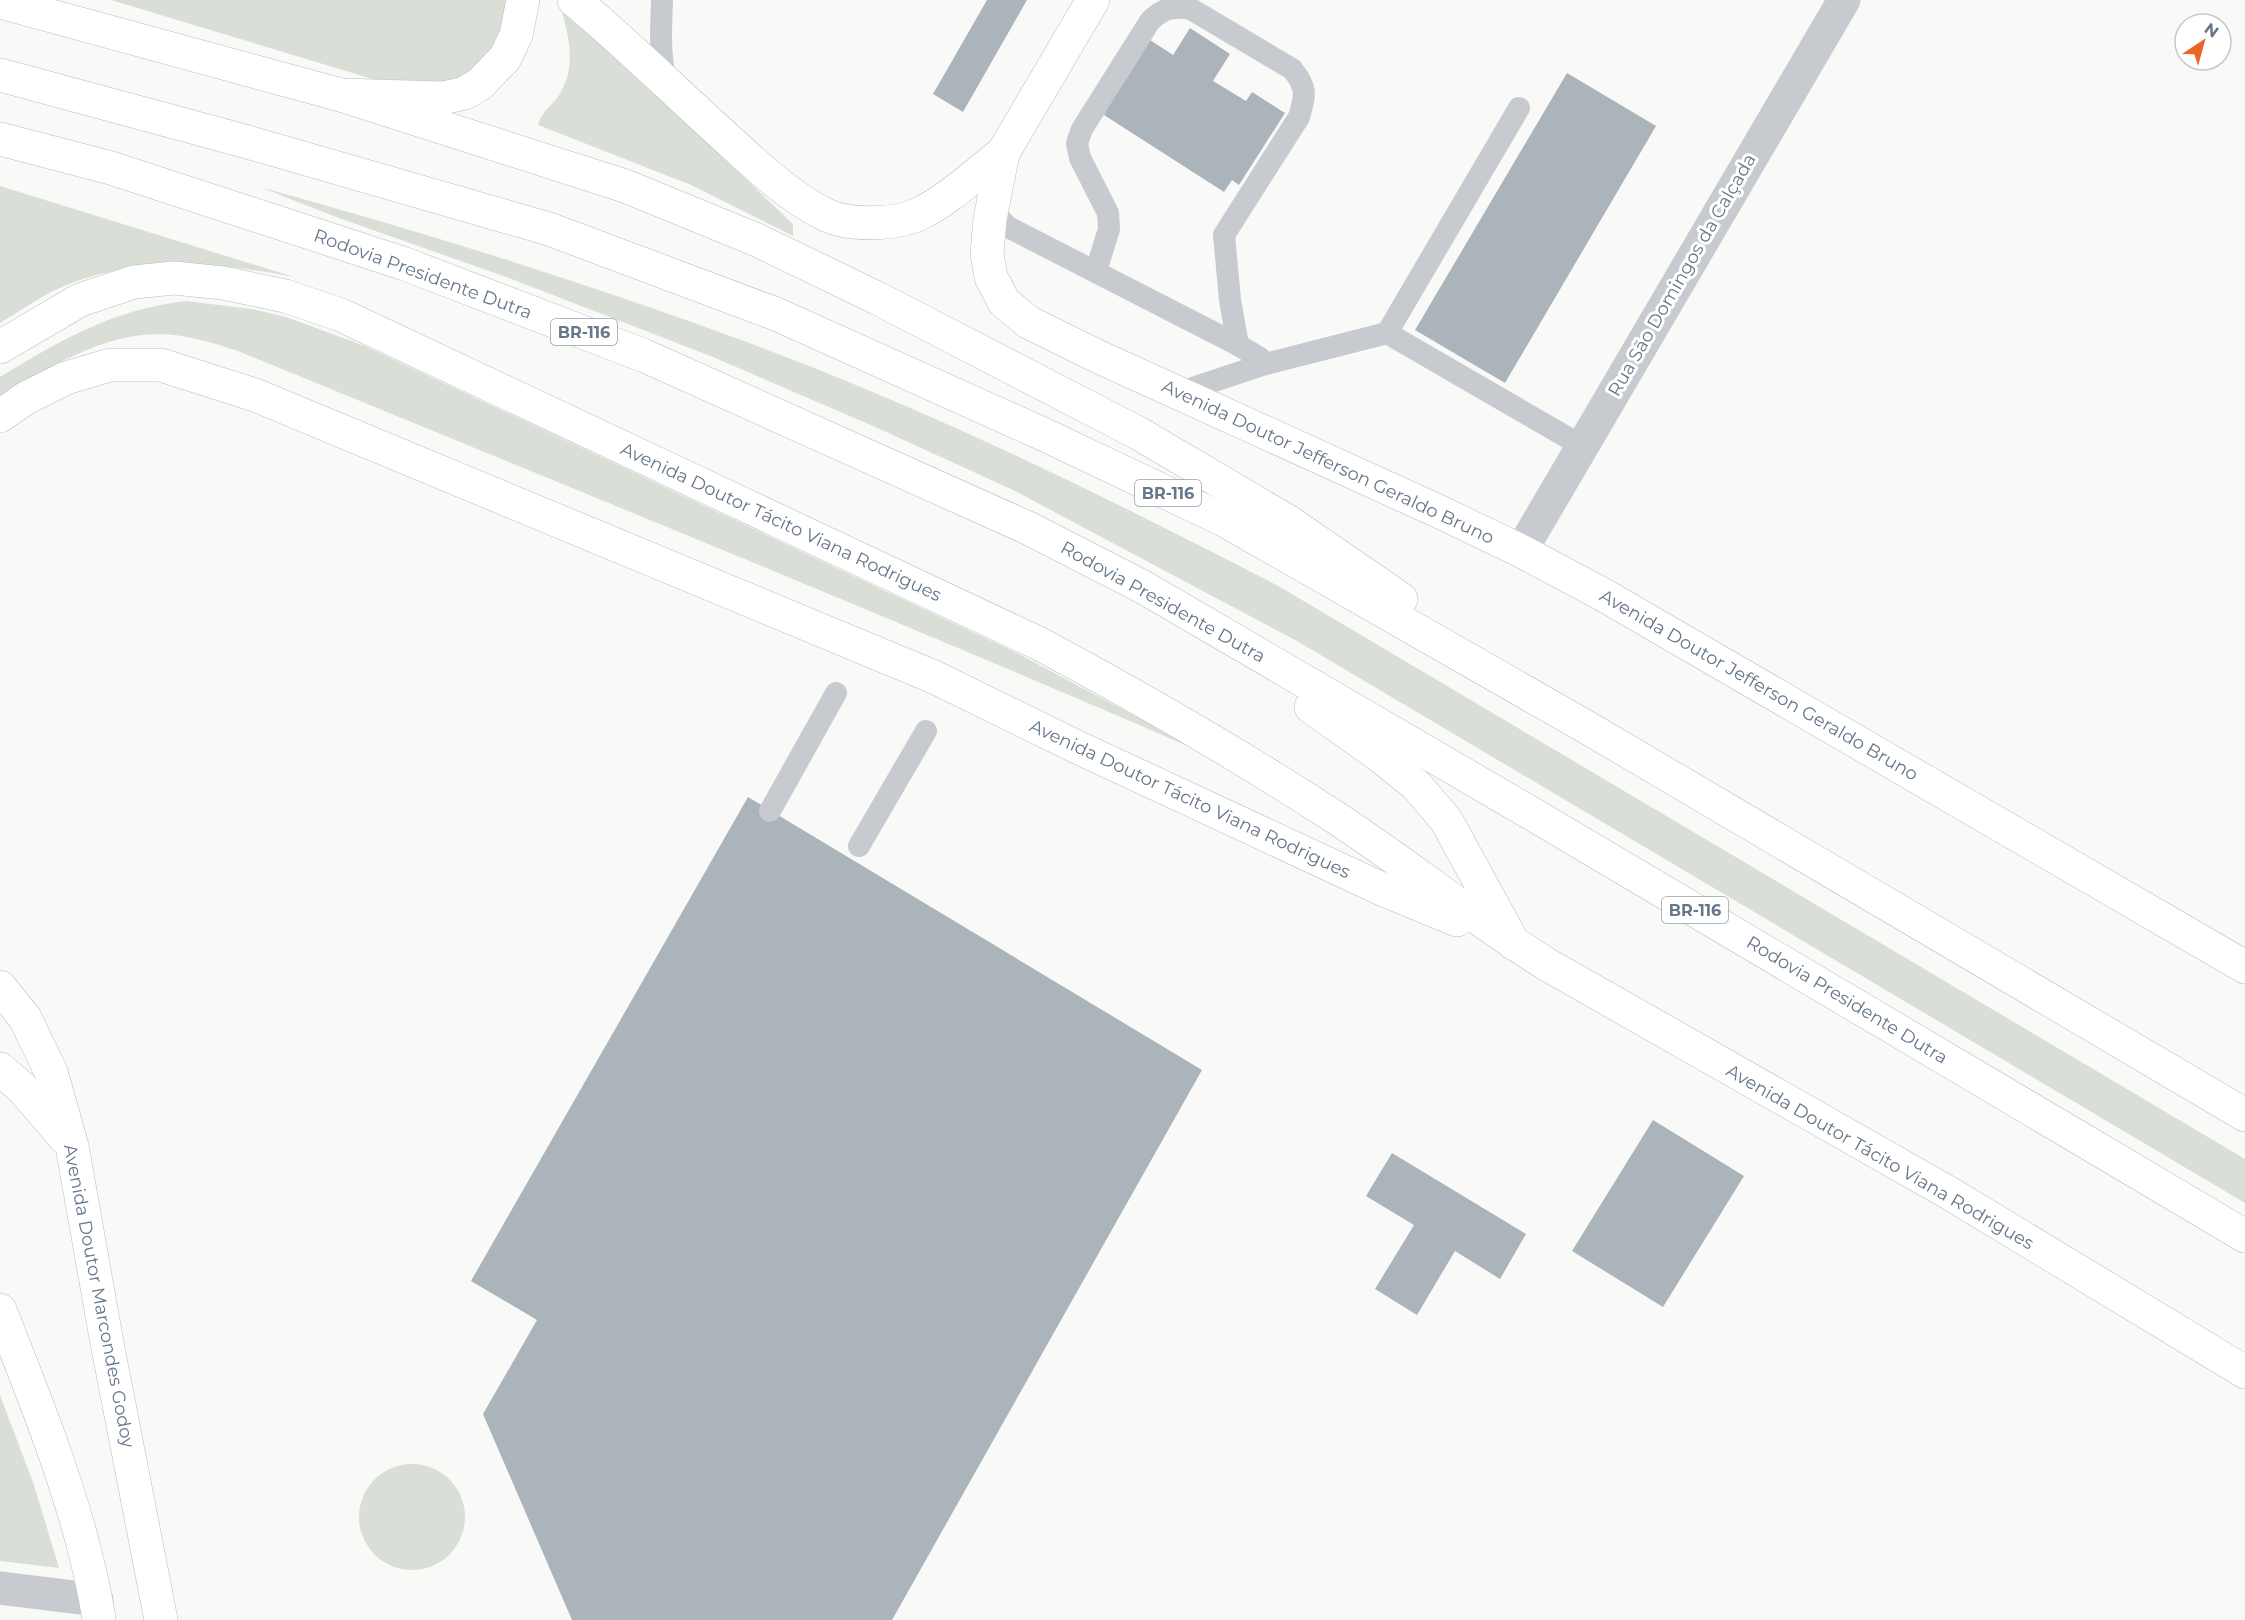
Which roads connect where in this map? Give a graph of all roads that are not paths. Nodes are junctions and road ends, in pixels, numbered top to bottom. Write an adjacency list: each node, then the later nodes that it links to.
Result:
1 (522, 0): 9 (main road)
2 (574, 0): 8 (main road)
3 (662, 0): 8 (lane)
4 (1093, 0): 12 (main road)
5 (1844, 0): 21 (street, Rua São Domingos da Calçada)
6 (0, 2): 9 (main road)
7 (0, 75): 25 (main road, BR-116)
8 (667, 85): 12 (main road)
9 (341, 95): 25 (main road)
10 (1519, 108): 15 (lane)
11 (0, 139): 23 (main road, Rodovia Presidente Dutra / BR-116)
12 (1003, 153): 13 (main road, Avenida Doutor Jefferson Geraldo Bruno)
13 (993, 202): 14 (lane); 19 (main road, Avenida Doutor Jefferson Geraldo Bruno)
14 (1096, 271): 16 (lane); 16 (lane)
15 (1387, 333): 19 (lane); 21 (lane)
16 (1238, 345): 18 (lane)
17 (0, 347): 29 (main road, Avenida Doutor Tácito Viana Rodrigues)
18 (1260, 358)
19 (1178, 393): 22 (main road, Avenida Doutor Jefferson Geraldo Bruno)
20 (0, 416): 29 (main road, Avenida Doutor Tácito Viana Rodrigues)
21 (1582, 446): 22 (street, Rua São Domingos da Calçada)
22 (1521, 551): 30 (main road, Avenida Doutor Jefferson Geraldo Bruno)
23 (1143, 587): 29 (main road); 35 (main road, Rodovia Presidente Dutra / BR-116)
24 (836, 693): 27 (lane)
25 (1588, 728): 33 (main road, BR-116)
26 (926, 731): 28 (lane)
27 (770, 811)
28 (858, 846)
29 (1514, 944): 37 (main road, Avenida Doutor Tácito Viana Rodrigues)
30 (2245, 967)
31 (0, 987): 34 (main road, Avenida Doutor Marcondes Godoy)
32 (0, 1069): 34 (main road)
33 (2245, 1115)
34 (72, 1146): 40 (main road, Avenida Doutor Marcondes Godoy)
35 (2245, 1236)
36 (0, 1311): 39 (main road)
37 (2245, 1372)
38 (0, 1588): 39 (street)
39 (98, 1610)
40 (161, 1620)

